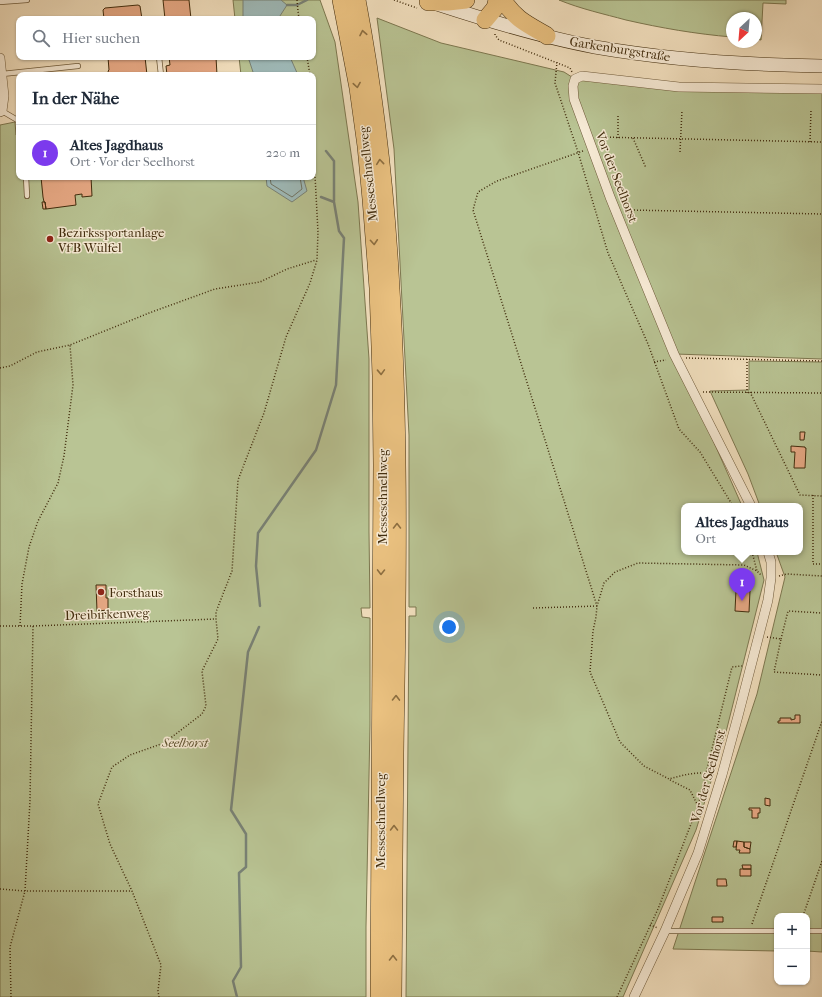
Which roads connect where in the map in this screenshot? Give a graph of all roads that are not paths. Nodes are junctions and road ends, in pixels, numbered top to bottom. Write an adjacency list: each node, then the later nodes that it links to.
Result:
1 (26, 0): 9 (lane)
2 (341, 0): 31 (highway, Messeschnellweg, one-way to 31)
3 (357, 0): 32 (highway, Messeschnellweg, one-way to 3)
4 (466, 0): 8 (highway)
5 (486, 0): 10 (highway)
6 (496, 0): 10 (highway)
7 (503, 0): 11 (highway)
8 (426, 1): 10 (main road, Garkenburgstraße)
9 (0, 2)
10 (485, 20): 11 (main road, Garkenburgstraße)
11 (547, 36): 15 (main road, Garkenburgstraße)
12 (0, 58): 19 (street)
13 (159, 60): 17 (lane)
14 (78, 66): 16 (lane)
15 (822, 66)
16 (21, 72)
17 (161, 72)
18 (16, 73): 19 (lane)
19 (2, 74): 21 (street)
20 (822, 89): 25 (street, Vor der Seelhorst)
21 (1, 112): 22 (lane)
22 (16, 120)
23 (26, 180): 24 (lane)
24 (27, 196)
25 (749, 503)
26 (769, 555): 27 (street, Vor der Seelhorst)
27 (665, 931): 28 (lane); 33 (street, Vor der Seelhorst)
28 (774, 931)
29 (810, 931): 30 (lane)
30 (822, 931)
31 (379, 997)
32 (393, 997)
33 (634, 997)

